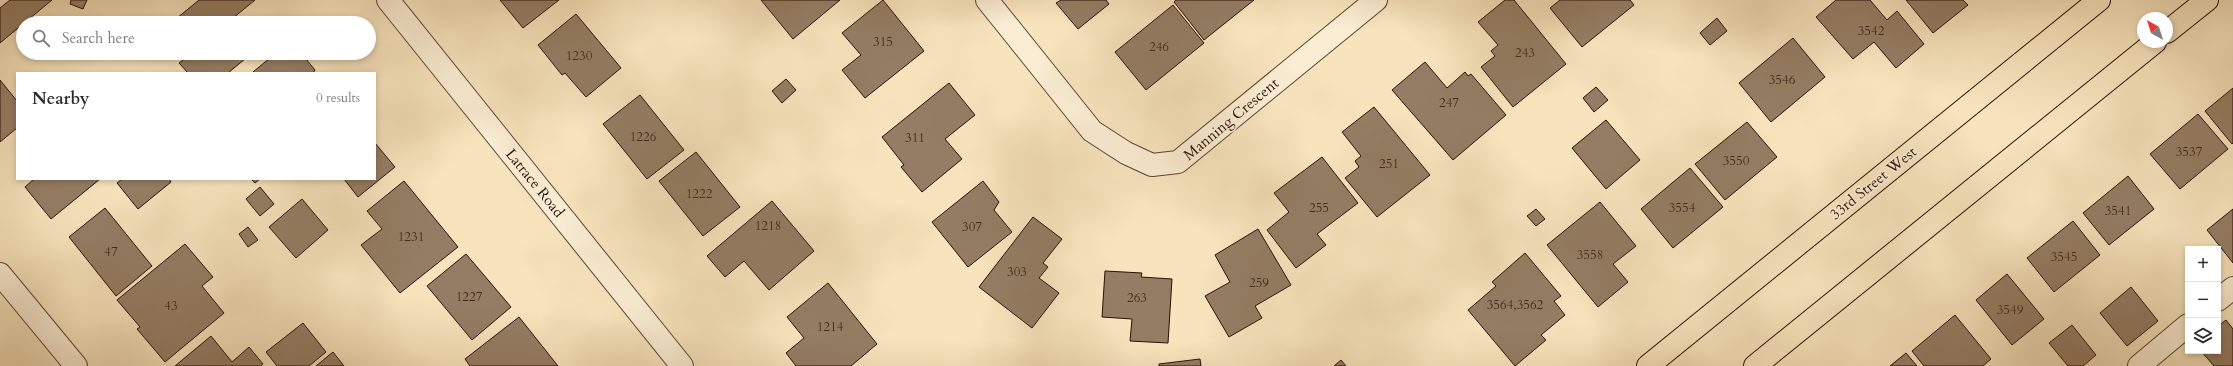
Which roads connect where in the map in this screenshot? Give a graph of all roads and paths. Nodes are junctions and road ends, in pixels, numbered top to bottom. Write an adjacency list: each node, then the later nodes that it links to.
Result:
1 (388, 0): 13 (street, Latrace Road)
2 (987, 0): 3 (street, Manning Crescent)
3 (1376, 0)
4 (2098, 0): 14 (main road, 33rd Street West)
5 (2207, 0): 6 (main road)
6 (2173, 27)
7 (2148, 48): 15 (main road)
8 (0, 274): 12 (street)
9 (2233, 288): 10 (street)
10 (2221, 298)
11 (2185, 328): 16 (street)
12 (76, 366)
13 (682, 366)
14 (1648, 366)
15 (1755, 366)
16 (2139, 366)

